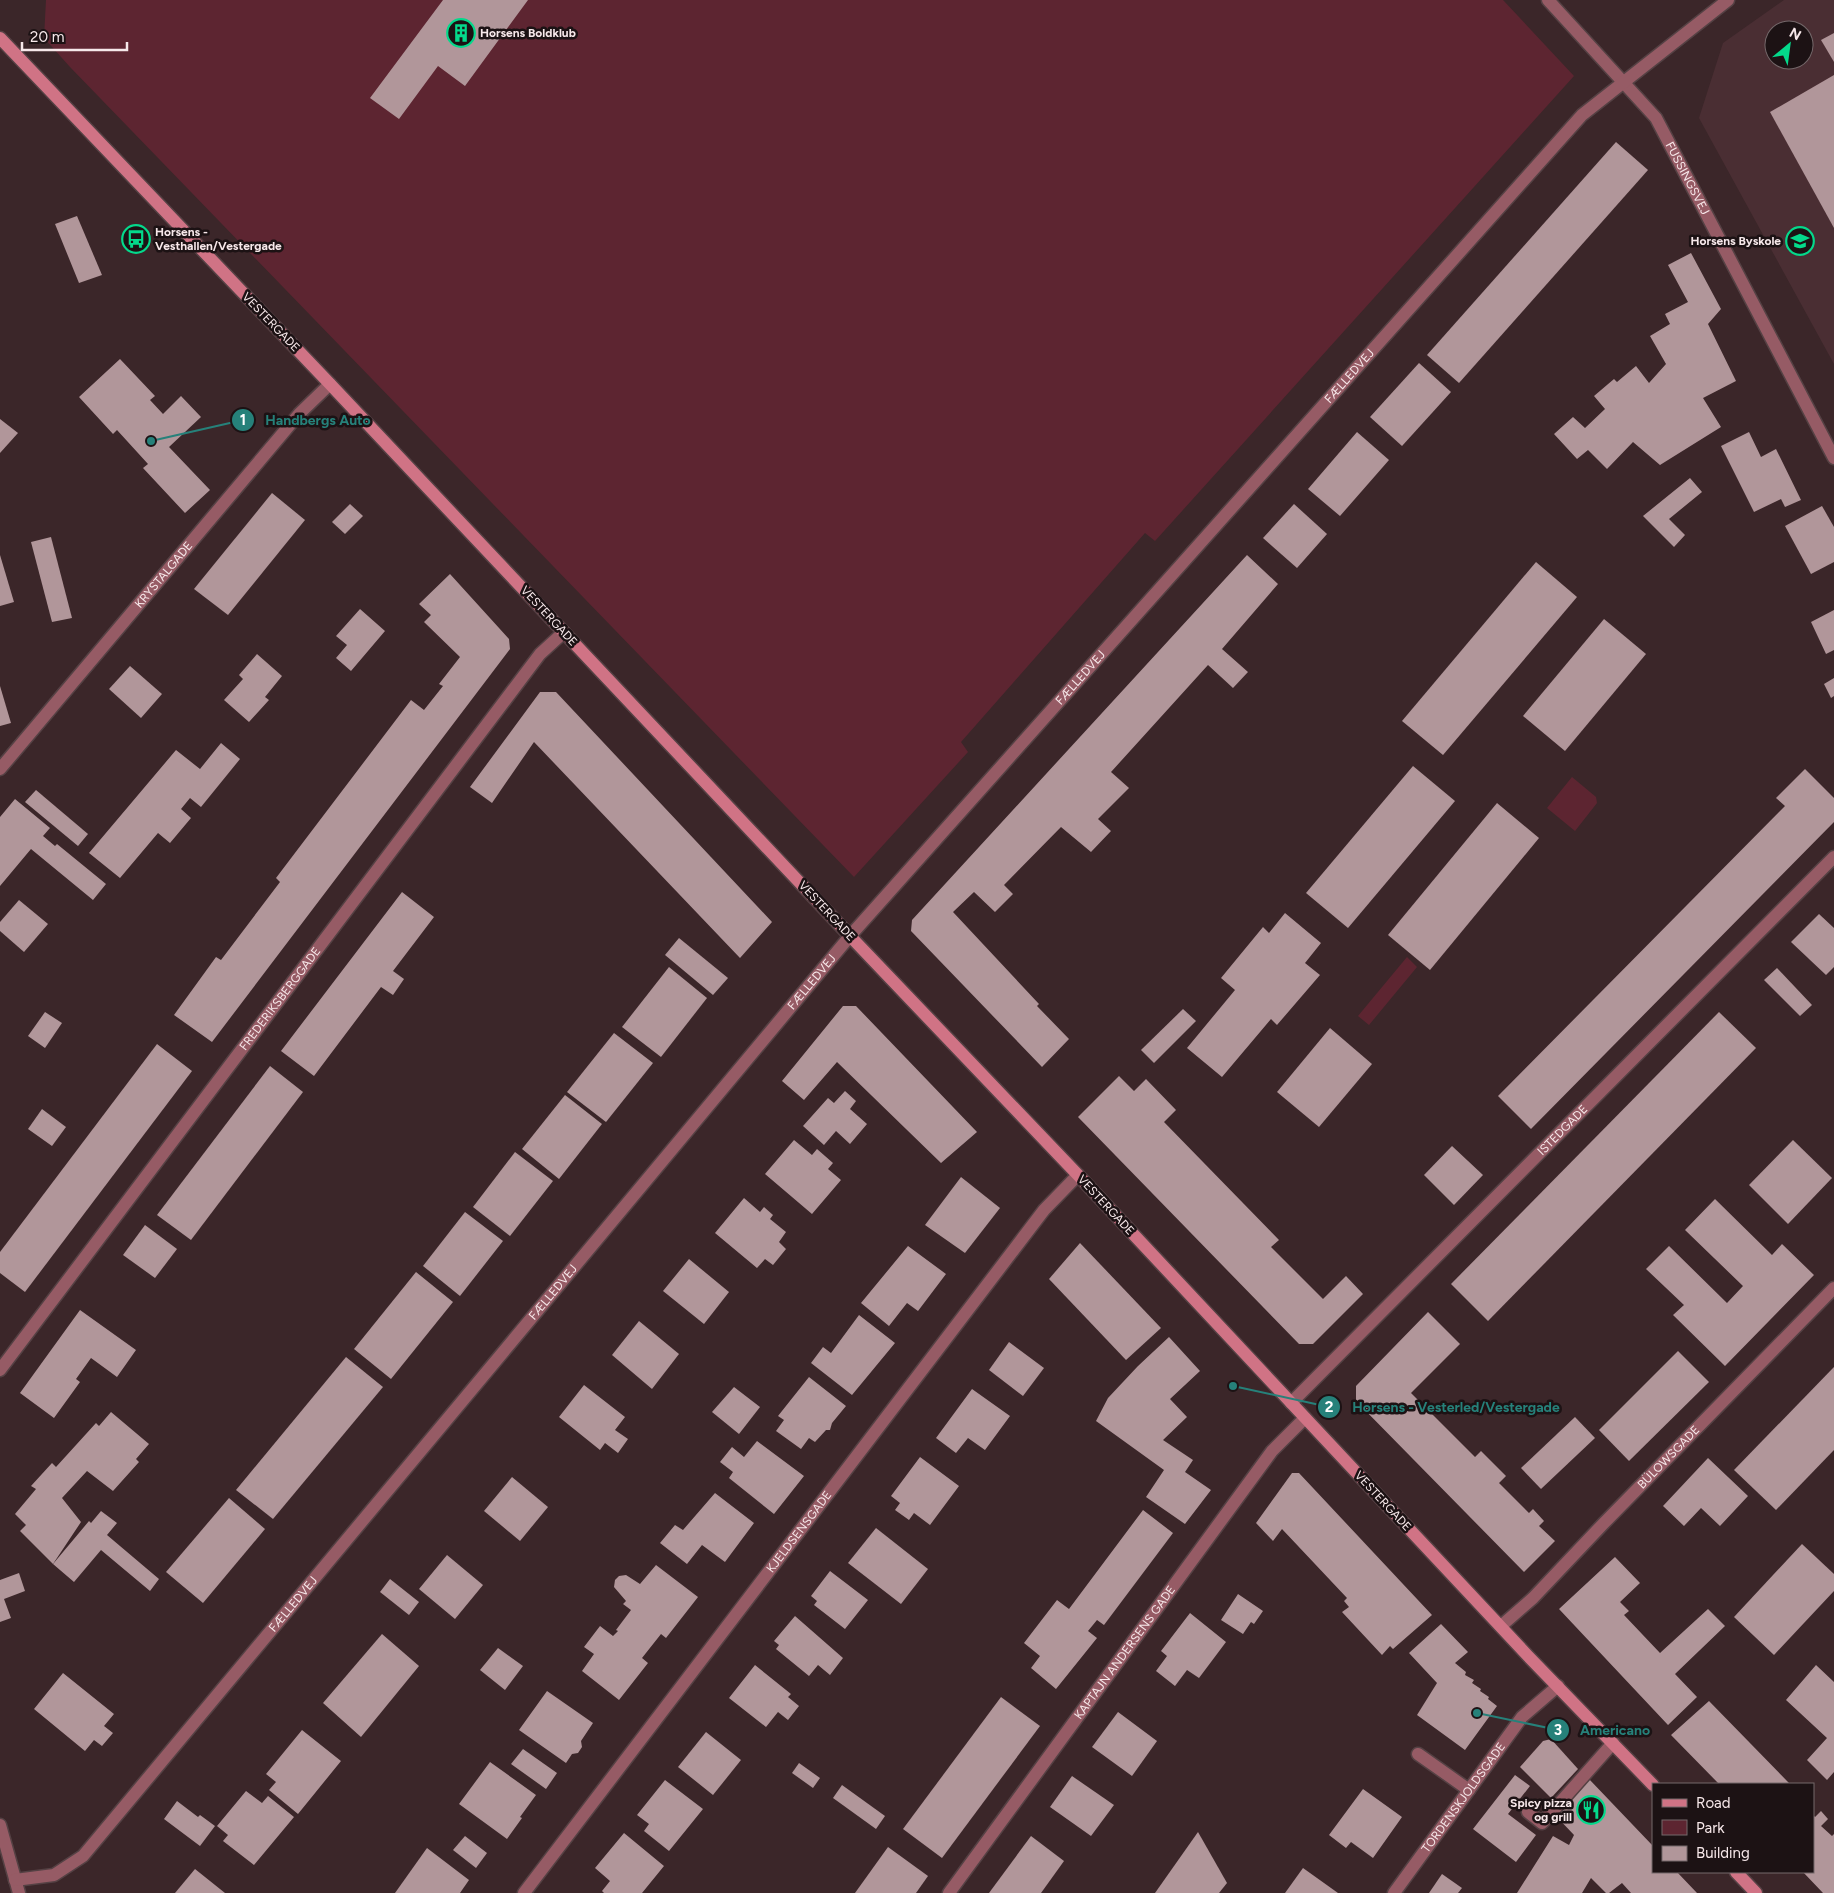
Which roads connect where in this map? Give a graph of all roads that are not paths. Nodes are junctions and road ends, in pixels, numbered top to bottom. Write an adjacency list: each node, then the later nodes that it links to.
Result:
1 (1548, 0): 4 (street, FUSSINGSVEJ)
2 (1728, 0): 4 (street, FÆLLEDVEJ)
3 (0, 38): 5 (main road, VESTERGADE)
4 (1623, 82): 6 (street, FUSSINGSVEJ); 10 (street, FÆLLEDVEJ)
5 (330, 384): 7 (main road, VESTERGADE); 8 (street, KRYSTALGADE)
6 (1834, 458)
7 (564, 632): 10 (main road, VESTERGADE); 13 (street, FREDERIKSBERGGADE)
8 (0, 769)
9 (1834, 857): 14 (street, ISTEDGADE)
10 (850, 936): 11 (main road, VESTERGADE); 25 (street, FÆLLEDVEJ)
11 (1078, 1175): 14 (main road, VESTERGADE); 27 (street, KJELDSENSGADE)
12 (1834, 1288): 16 (street, BÜLOWSGADE)
13 (0, 1370)
14 (1291, 1403): 15 (main road, VESTERGADE)
15 (1305, 1418): 16 (main road, VESTERGADE); 28 (street, KAPTAJN ANDERSENS GADE)
16 (1501, 1626): 17 (main road, VESTERGADE)
17 (1558, 1686): 18 (main road, VESTERGADE); 21 (street, TORDENSKJOLDSGADE)
18 (1613, 1743): 20 (main road, VESTERGADE); 22 (street)
19 (1418, 1754): 21 (street)
20 (1652, 1784)
21 (1469, 1790): 29 (street, TORDENSKJOLDSGADE)
22 (1528, 1812)
23 (0, 1825): 25 (street)
24 (1737, 1873): 30 (main road)
25 (15, 1880): 26 (street)
26 (19, 1893)
27 (524, 1893)
28 (949, 1893)
29 (1394, 1893)
30 (1756, 1893)

